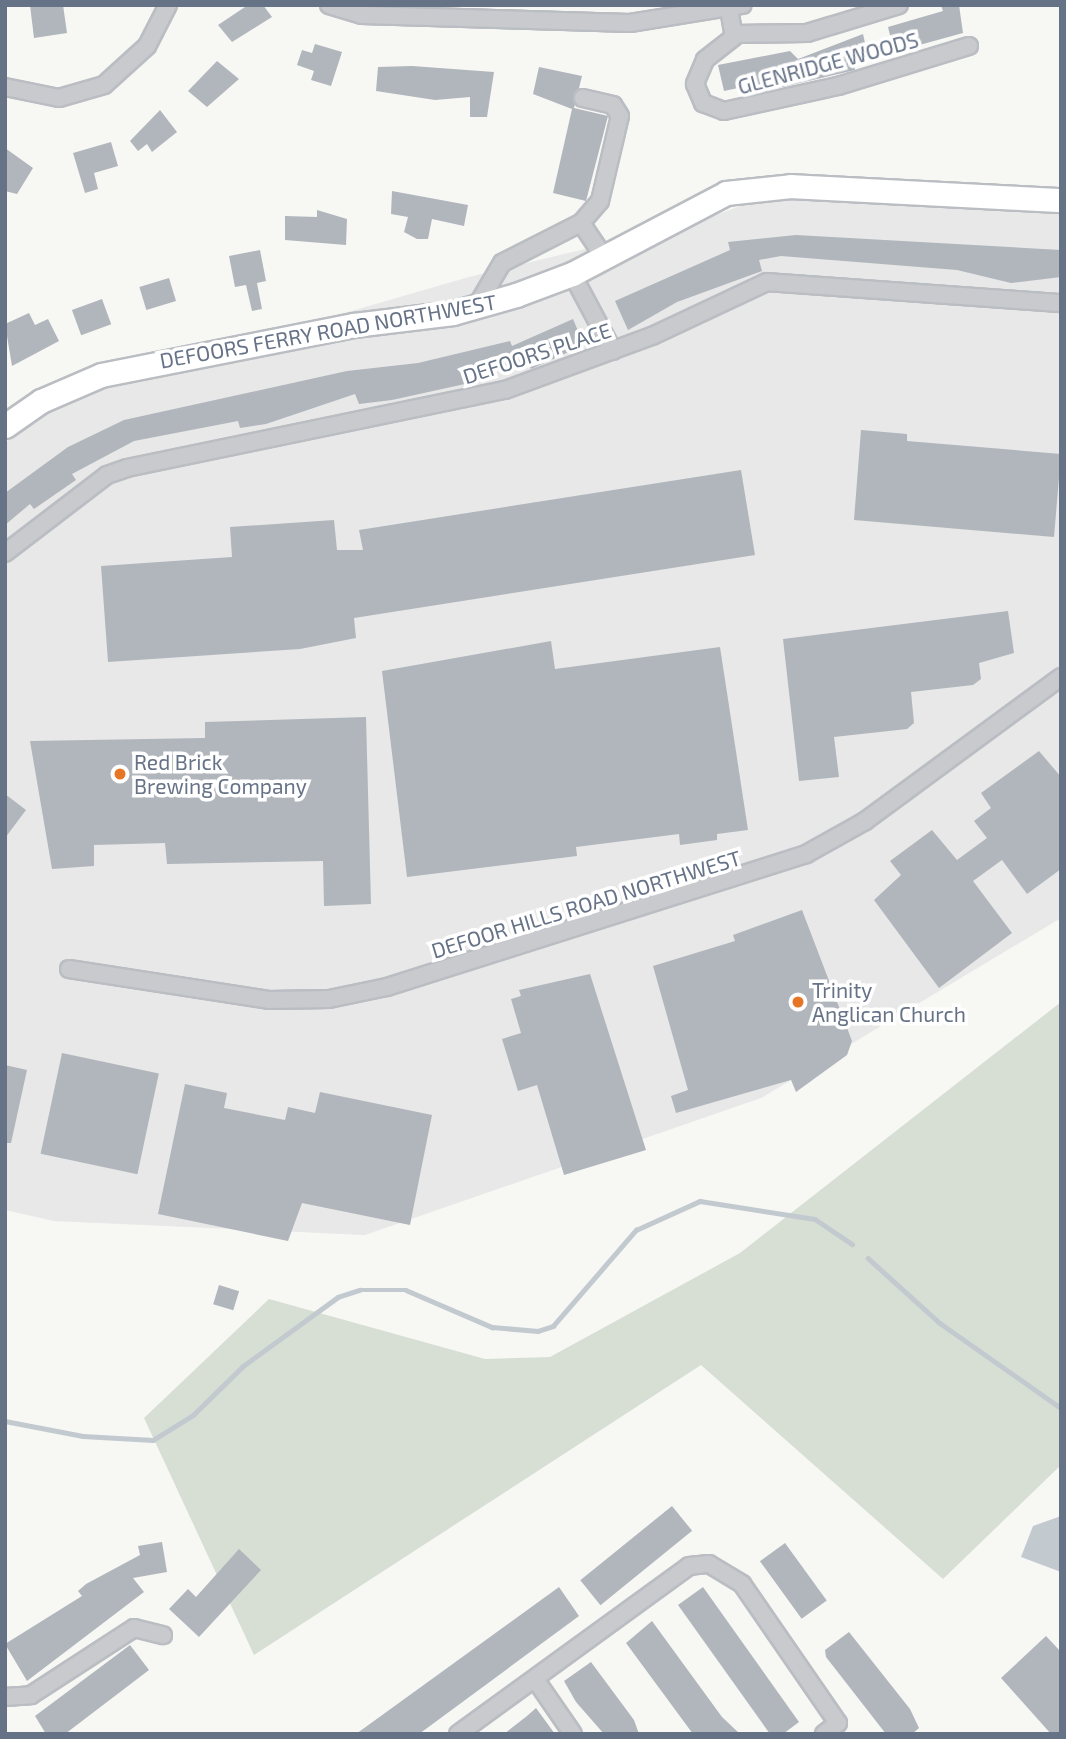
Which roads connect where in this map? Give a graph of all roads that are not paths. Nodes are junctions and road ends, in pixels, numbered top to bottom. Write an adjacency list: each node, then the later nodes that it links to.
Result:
1 (168, 5): 8 (street)
2 (329, 5): 5 (street)
3 (899, 5): 6 (street, GLENRIDGE WOODS)
4 (736, 7): 5 (street); 6 (street)
5 (464, 12)
6 (733, 34): 7 (street, GLENRIDGE WOODS)
7 (969, 46)
8 (5, 87)
9 (583, 98): 11 (street)
10 (1061, 200): 12 (street, DEFOORS FERRY ROAD NORTHWEST)
11 (581, 223): 12 (street); 15 (street)
12 (604, 257): 13 (street, DEFOORS FERRY ROAD NORTHWEST)
13 (572, 274): 15 (street, DEFOORS FERRY ROAD NORTHWEST); 16 (street)
14 (1061, 303): 16 (street, DEFOORS PLACE)
15 (476, 307): 17 (street, DEFOORS FERRY ROAD NORTHWEST)
16 (613, 352): 18 (street, DEFOORS PLACE)
17 (5, 426)
18 (5, 554)
19 (1061, 677): 20 (street, DEFOOR HILLS ROAD NORTHWEST)
20 (69, 969)
21 (163, 1635): 23 (street)
22 (535, 1679): 24 (street); 25 (street); 26 (street)
23 (5, 1697)
24 (458, 1734)
25 (573, 1734)
26 (824, 1734)

